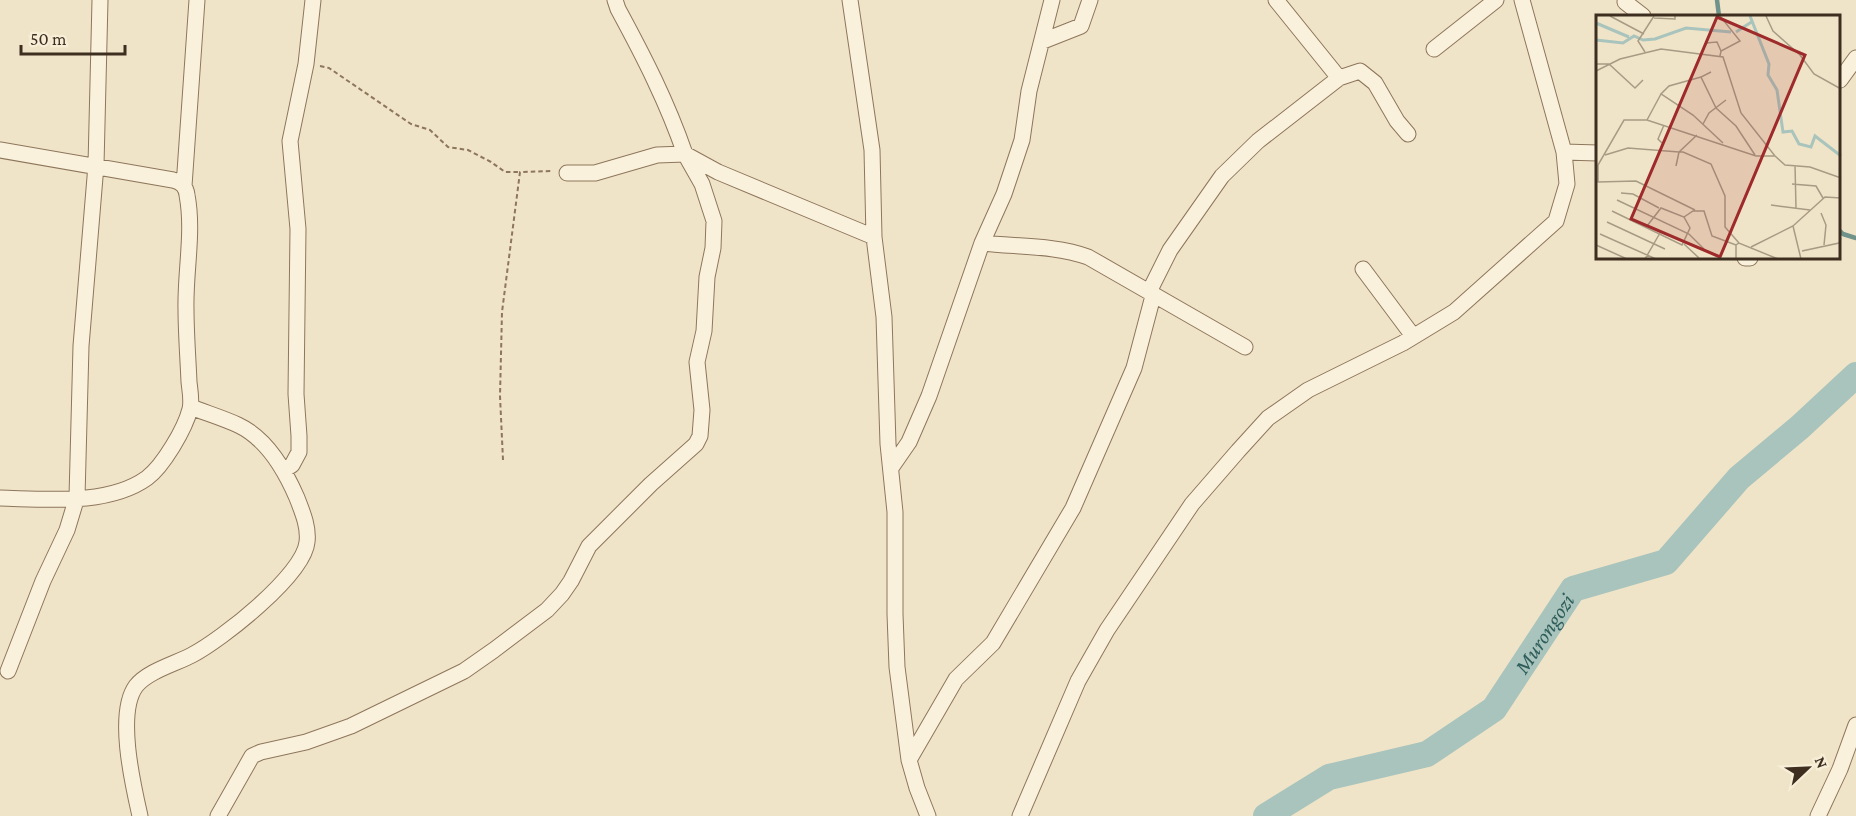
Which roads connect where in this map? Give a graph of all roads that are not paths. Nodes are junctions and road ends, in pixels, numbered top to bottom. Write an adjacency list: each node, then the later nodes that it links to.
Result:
1 (100, 0): 23 (street)
2 (197, 0): 25 (street)
3 (313, 0): 34 (street)
4 (615, 0): 22 (street)
5 (850, 0): 26 (street)
6 (1052, 0): 13 (street)
7 (1090, 0): 13 (street)
8 (1276, 0): 17 (street)
9 (1496, 0): 14 (street)
10 (1522, 0): 20 (street)
11 (1625, 2): 12 (street)
12 (1642, 15)
13 (1043, 41): 27 (street)
14 (1434, 49)
15 (1856, 58): 16 (street)
16 (1841, 77)
17 (1338, 78): 18 (street); 29 (street)
18 (1408, 134)
19 (0, 150): 23 (street)
20 (1564, 152): 21 (street); 30 (street)
21 (1596, 153)
22 (685, 154): 24 (street); 26 (street); 41 (street)
23 (96, 165): 25 (street); 35 (street)
24 (567, 173)
25 (184, 186): 32 (street)
26 (874, 237): 33 (street)
27 (982, 243): 29 (street); 33 (street)
28 (1363, 269): 30 (street)
29 (1151, 294): 31 (street); 39 (street)
30 (1413, 336): 43 (street)
31 (1245, 347)
32 (191, 407): 34 (street); 35 (street)
33 (891, 468): 39 (street)
34 (284, 470): 40 (street)
35 (77, 497): 36 (street); 37 (street)
36 (0, 498)
37 (8, 671)
38 (1856, 725): 44 (street)
39 (909, 760): 42 (street)
40 (140, 816)
41 (218, 816)
42 (928, 816)
43 (1020, 816)
44 (1818, 816)

